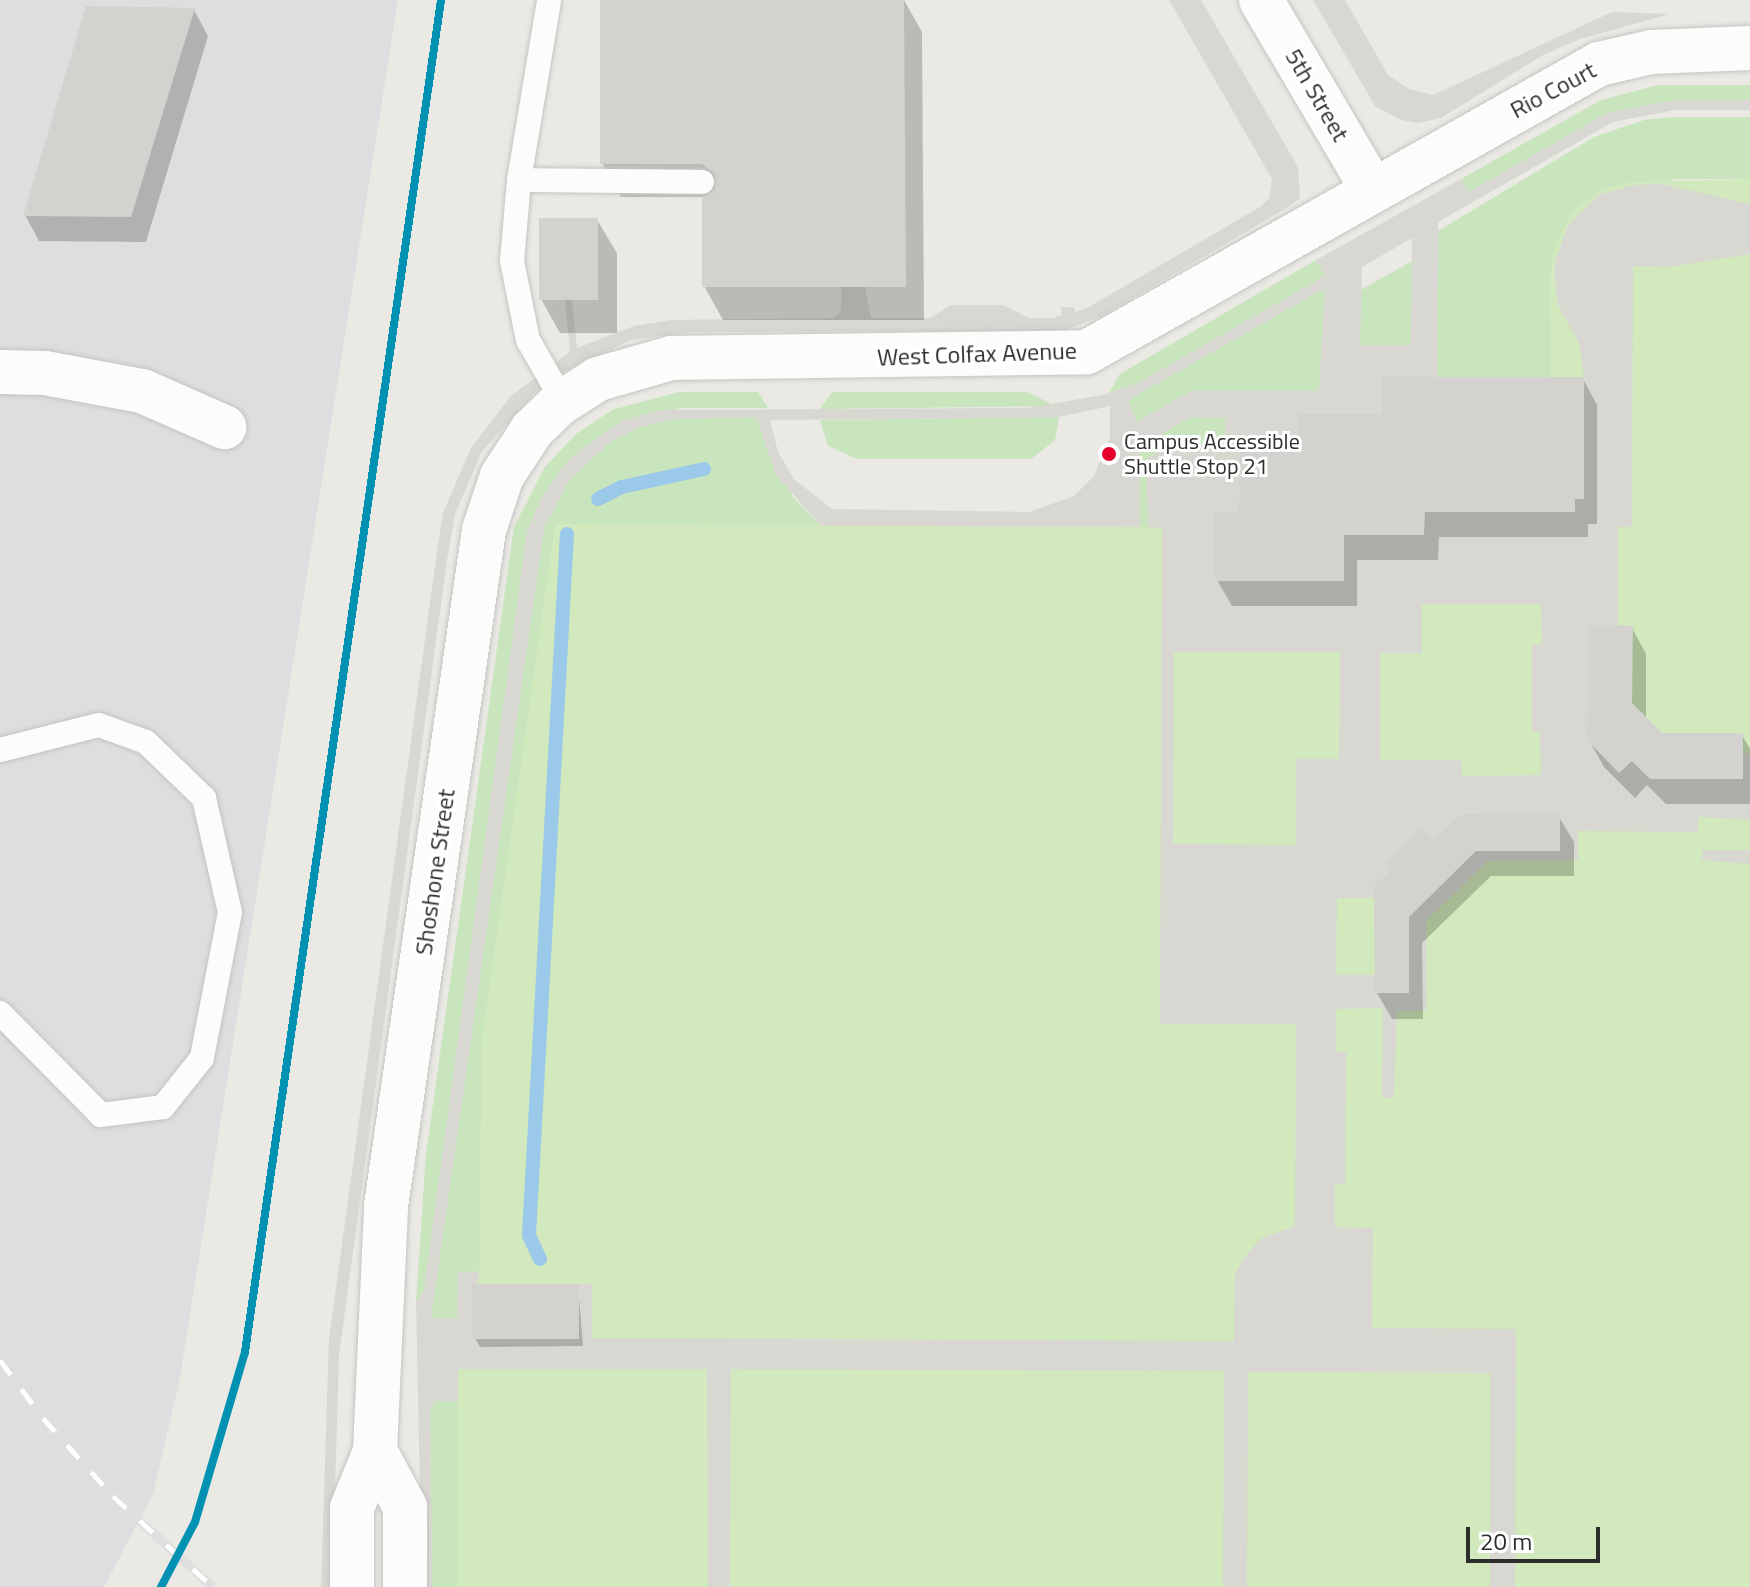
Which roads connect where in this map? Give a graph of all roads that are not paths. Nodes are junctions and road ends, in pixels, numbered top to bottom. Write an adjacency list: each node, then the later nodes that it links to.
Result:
1 (1261, 0): 6 (street, 5th Street)
2 (549, 1): 4 (lane)
3 (1750, 48): 6 (street, Rio Court)
4 (519, 180): 5 (lane); 9 (lane)
5 (702, 182)
6 (1373, 190): 7 (street, West Colfax Avenue)
7 (636, 365): 9 (street, Shoshone Street)
8 (0, 372): 10 (street)
9 (563, 401): 13 (street, Shoshone Street)
10 (224, 427)
11 (0, 750): 12 (lane)
12 (0, 1013)
13 (375, 1451): 14 (street, Shoshone Street); 15 (street)
14 (352, 1587)
15 (405, 1587)

